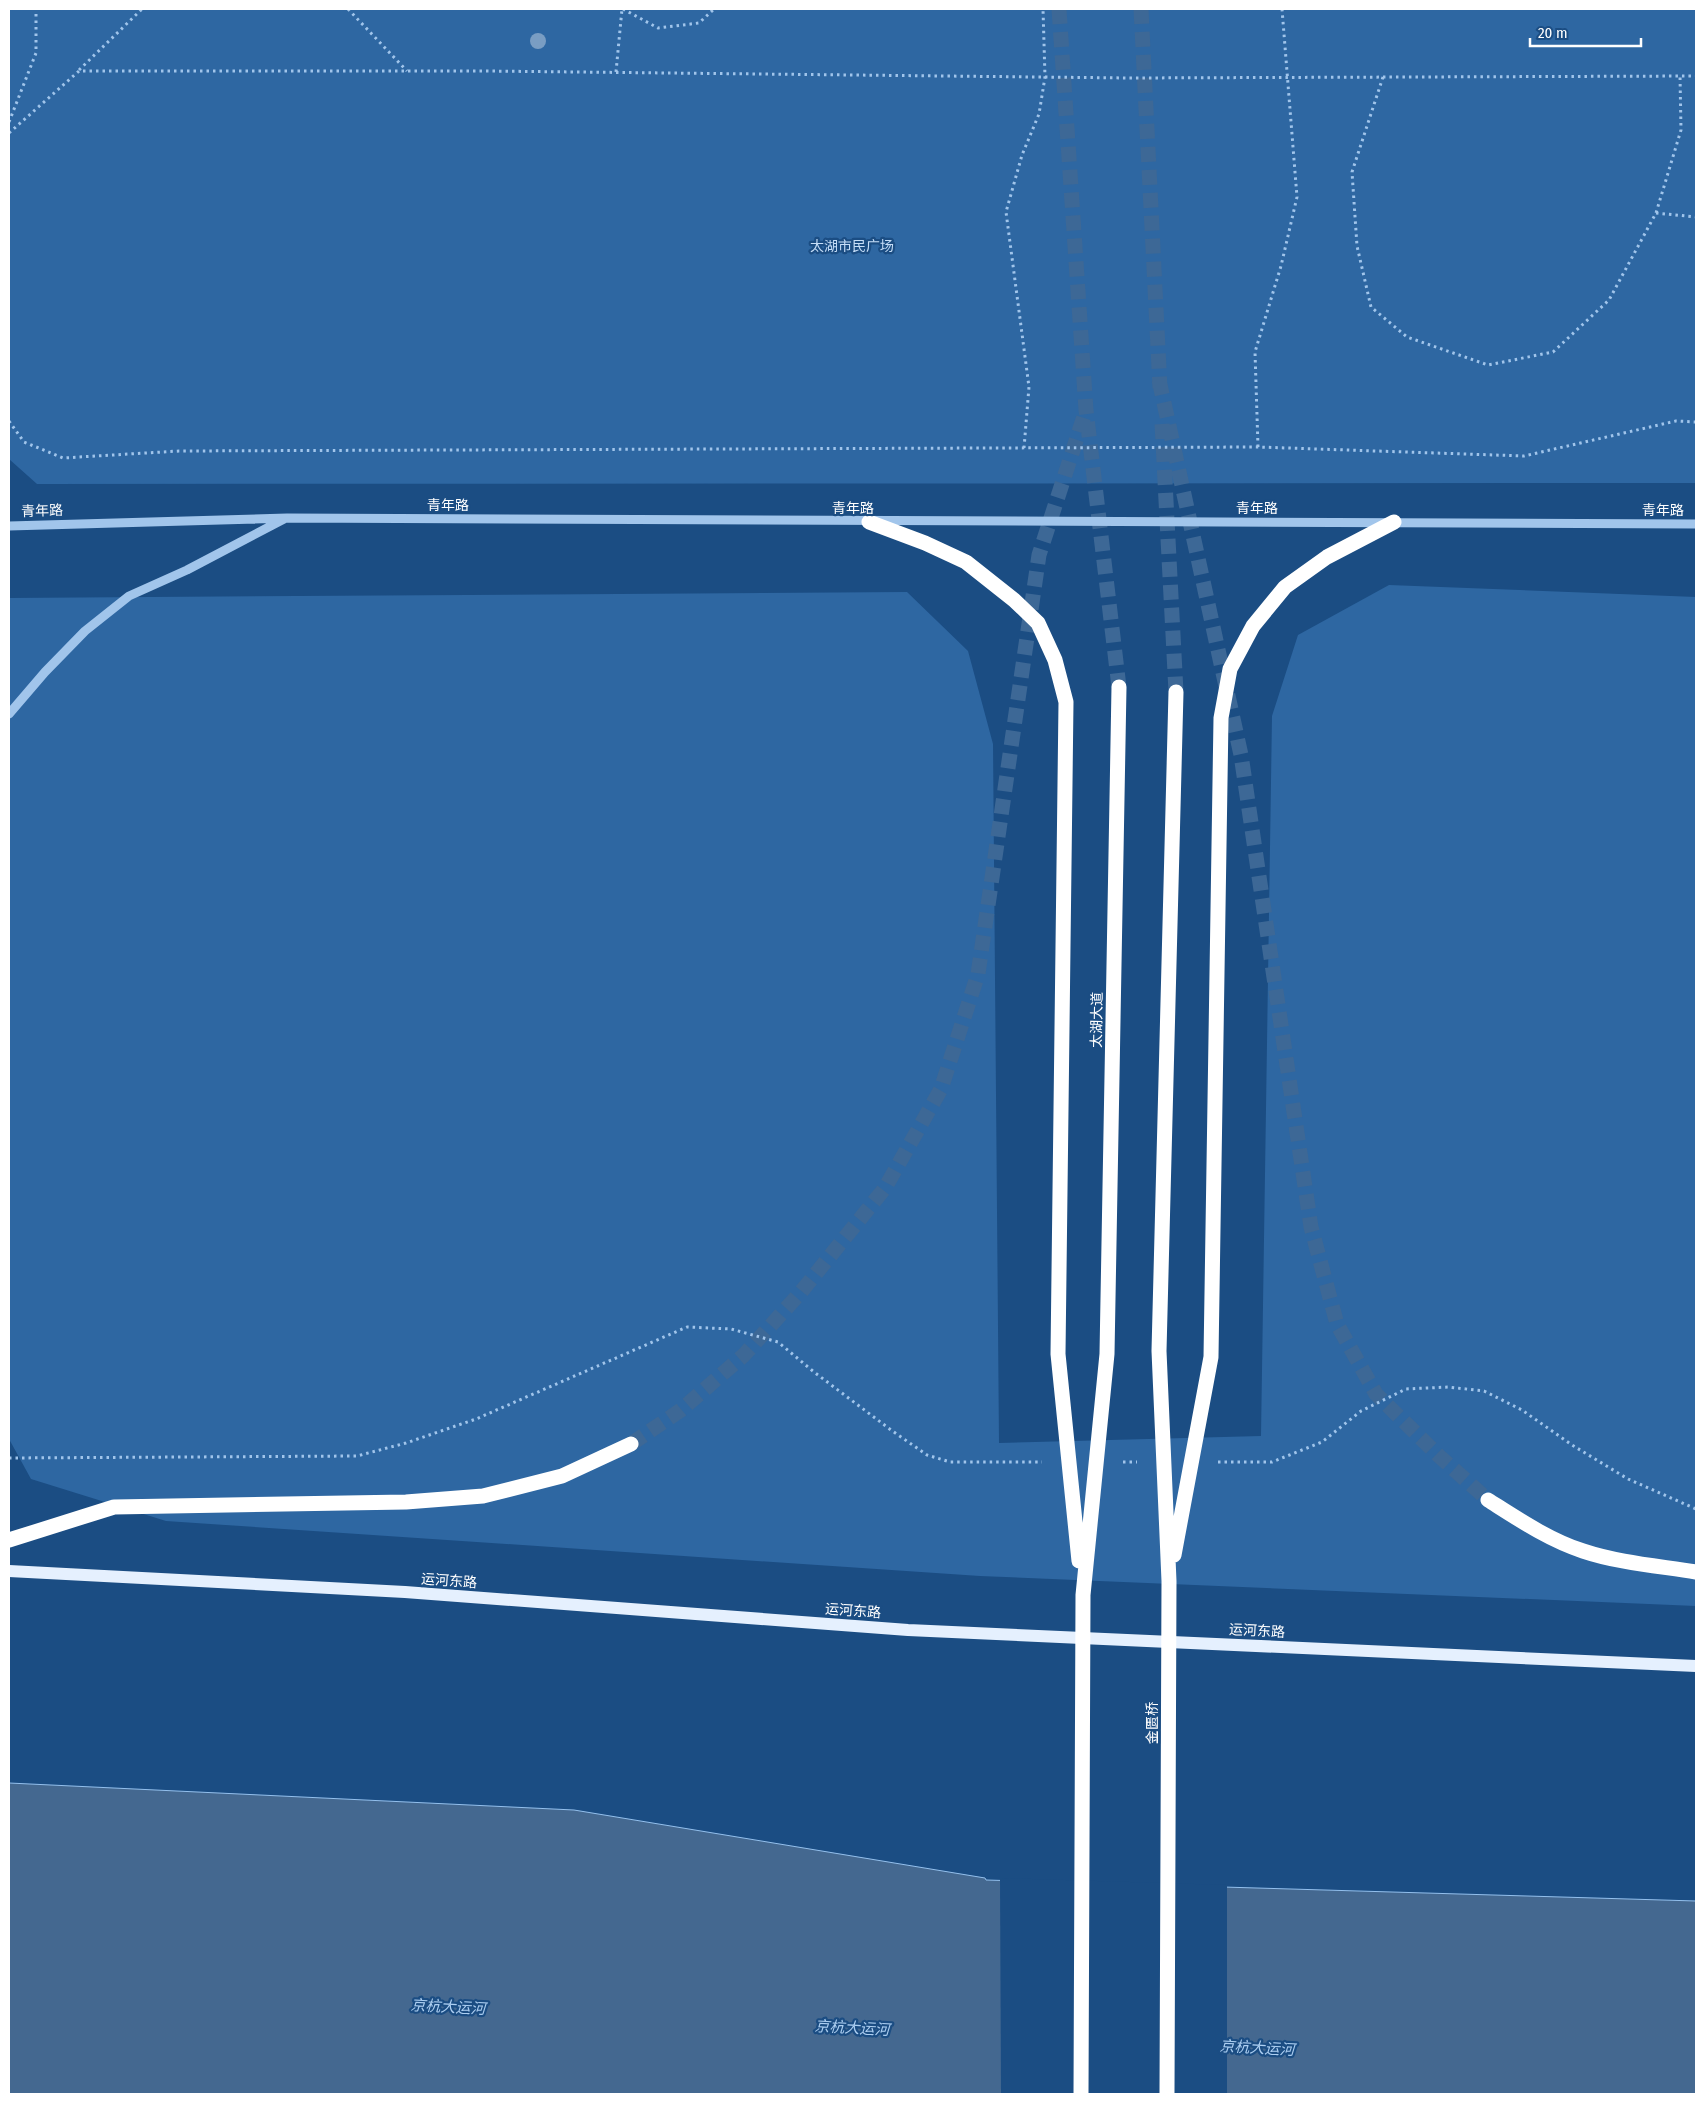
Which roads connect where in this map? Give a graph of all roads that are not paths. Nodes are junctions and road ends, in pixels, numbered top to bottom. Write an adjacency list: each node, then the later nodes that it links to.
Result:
1 (287, 518): 2 (street, 青年路); 5 (street, 青年路); 8 (street)
2 (869, 522): 3 (street, 青年路); 15 (highway)
3 (1394, 522): 4 (street, 青年路); 14 (highway)
4 (1696, 524)
5 (9, 526)
6 (1119, 687): 15 (highway, 太湖大道)
7 (1176, 692): 14 (highway, 金匮桥)
8 (9, 714)
9 (631, 1444): 11 (highway)
10 (1488, 1500): 13 (highway)
11 (9, 1540)
12 (9, 1571): 16 (main road, 运河东路)
13 (1696, 1572)
14 (1169, 1581): 18 (highway, 金匮桥)
15 (1083, 1595): 17 (highway)
16 (1696, 1666)
17 (1081, 2094)
18 (1167, 2094)

